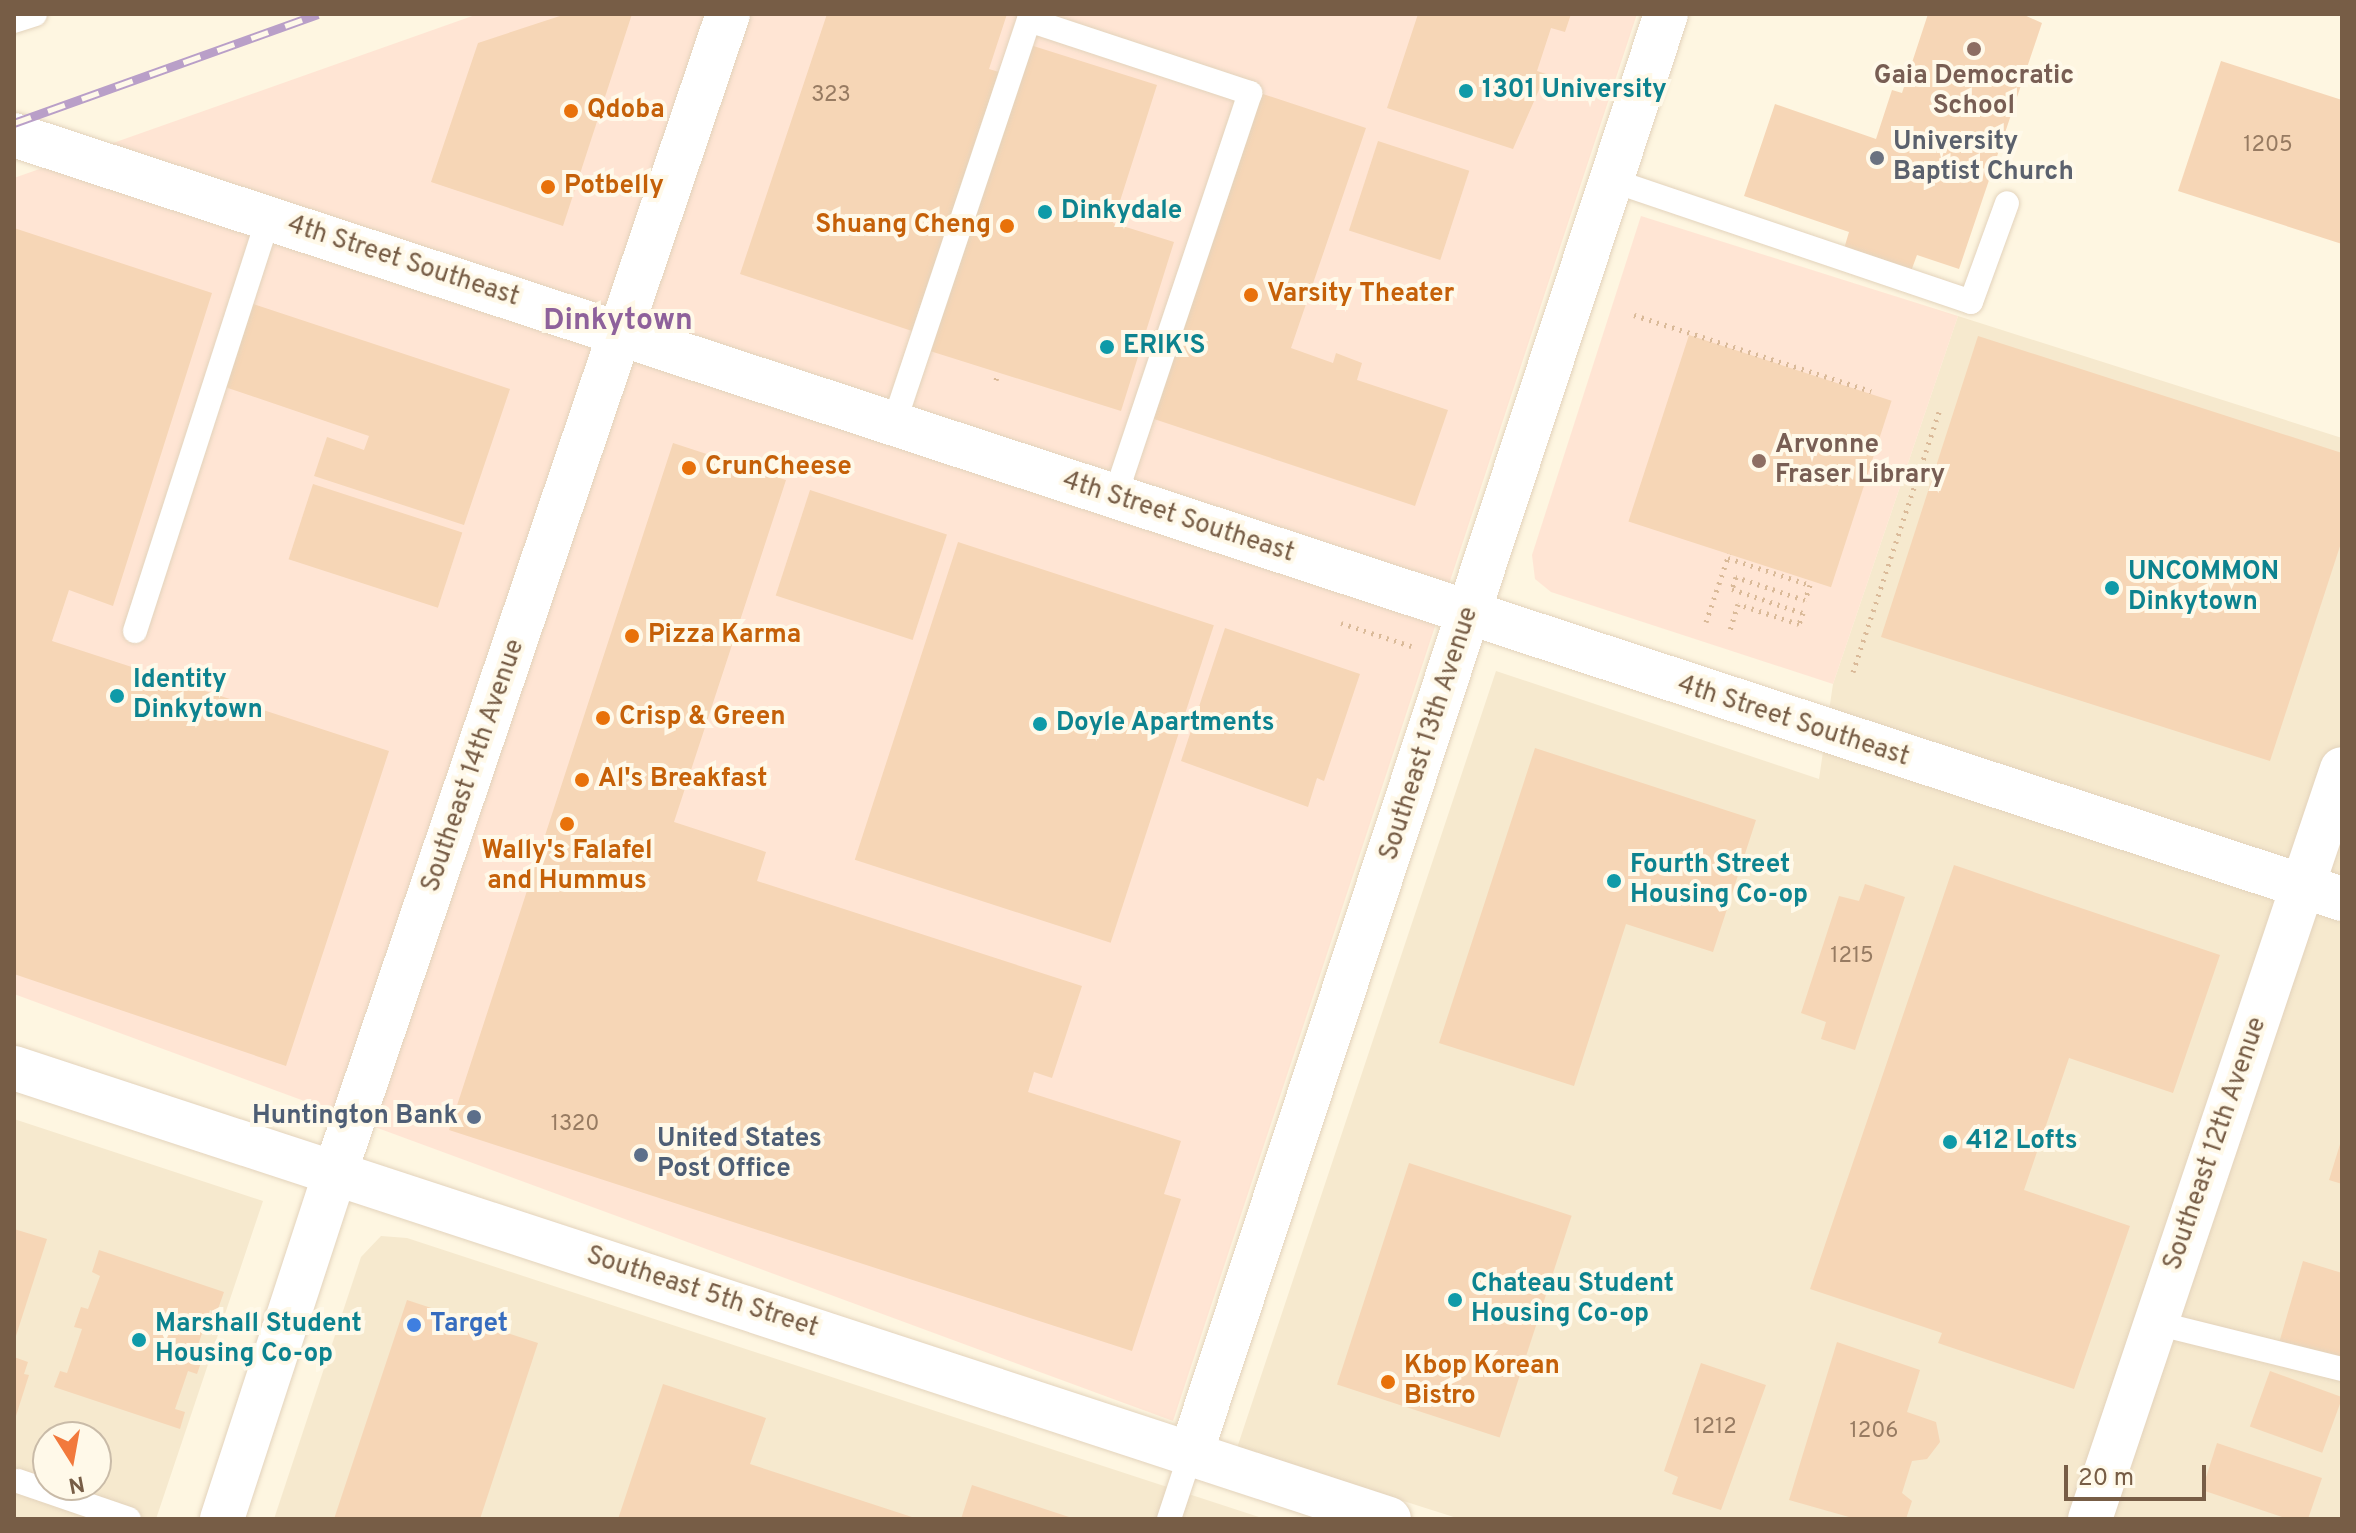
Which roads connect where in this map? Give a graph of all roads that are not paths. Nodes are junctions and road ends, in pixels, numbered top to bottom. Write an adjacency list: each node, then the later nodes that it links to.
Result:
1 (35, 14): 4 (lane)
2 (728, 14): 9 (street, Southeast 14th Avenue)
3 (1666, 14): 6 (street, Southeast 13th Avenue)
4 (14, 21)
5 (14, 135): 8 (street, 4th Street Southeast)
6 (1611, 180): 7 (lane); 12 (street, Southeast 13th Avenue)
7 (2007, 203)
8 (268, 219): 9 (street, 4th Street Southeast); 13 (lane)
9 (620, 332): 10 (street, 4th Street Southeast); 17 (street, Southeast 14th Avenue)
10 (894, 423): 11 (street, 4th Street Southeast); 11 (lane)
11 (1115, 497): 12 (street, 4th Street Southeast)
12 (1469, 615): 15 (street, 4th Street Southeast); 20 (street, Southeast 13th Avenue)
13 (135, 631)
14 (2342, 769): 15 (street, Southeast 12th Avenue)
15 (2322, 893): 18 (street, Southeast 12th Avenue)
16 (14, 1068): 17 (street, Southeast 5th Street)
17 (335, 1173): 20 (street, Southeast 5th Street); 23 (street, Southeast 14th Avenue)
18 (2156, 1323): 19 (lane); 26 (street, Southeast 12th Avenue)
19 (2342, 1369)
20 (1191, 1453): 24 (lane); 25 (street, Southeast 5th Street)
21 (18, 1481): 22 (lane)
22 (129, 1519)
23 (222, 1519)
24 (1169, 1519)
25 (1389, 1519)
26 (2090, 1519)

